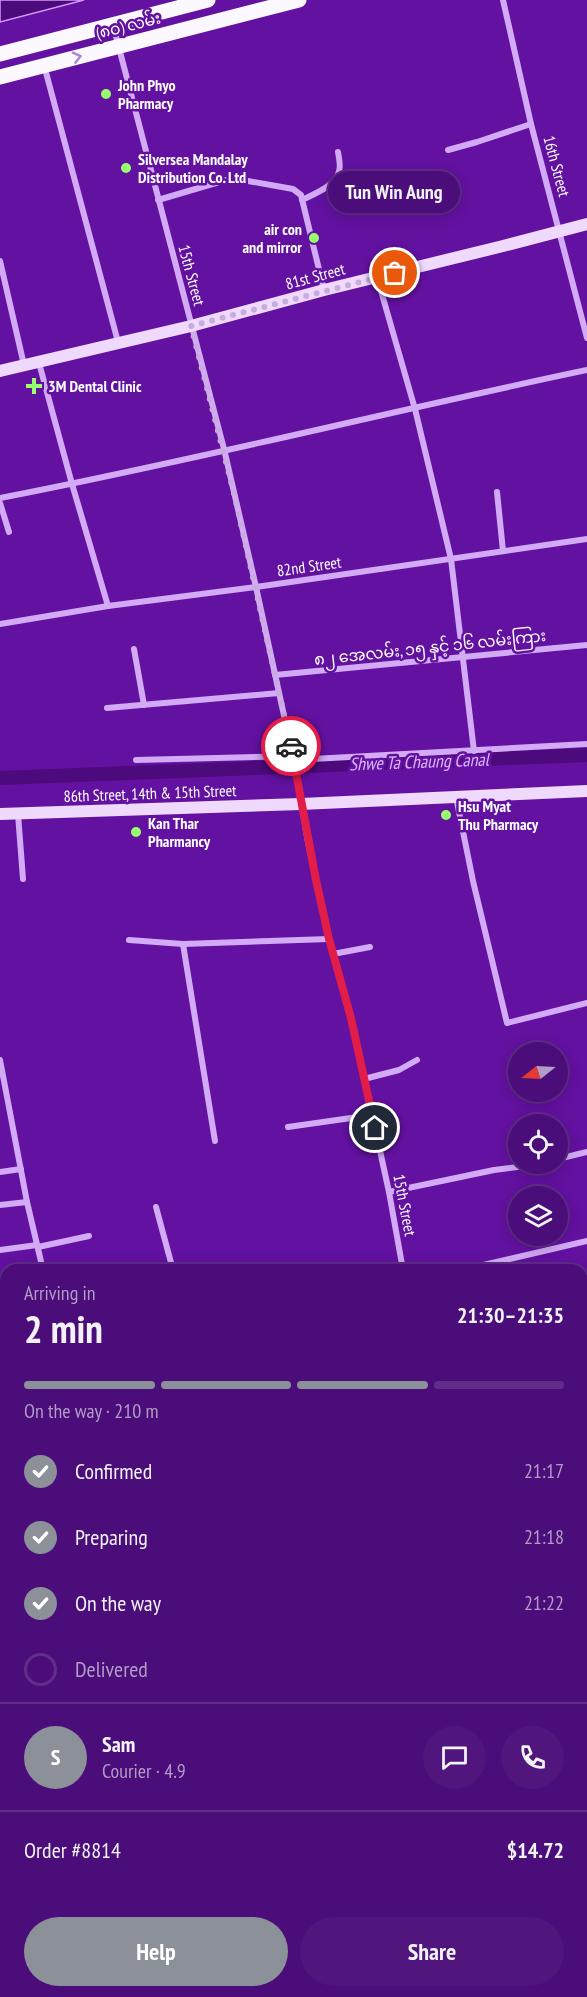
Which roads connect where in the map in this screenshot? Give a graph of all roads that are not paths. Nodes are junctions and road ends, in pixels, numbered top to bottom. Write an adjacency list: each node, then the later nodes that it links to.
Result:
1 (208, 0): 4 (main road, (၈၀) လမ်း)
2 (299, 0): 5 (main road, (၈၀) လမ်း)
3 (503, 0): 9 (street, 16th Street)
4 (113, 25): 5 (street, 15th Street); 6 (main road, (၈၀) လမ်း)
5 (118, 46): 7 (main road, (၈၀) လမ်း, one-way to 5); 12 (street, 15th Street)
6 (0, 54)
7 (44, 65): 8 (main road, (၈၀) လမ်း); 21 (street)
8 (0, 77)
9 (531, 124): 10 (street); 15 (street, 16th Street)
10 (448, 150)
11 (338, 152): 13 (street)
12 (158, 200): 13 (street); 19 (street, 15th Street)
13 (302, 200): 18 (street)
14 (587, 224): 15 (street, 81st Street)
15 (560, 231): 17 (street, 81st Street); 20 (street, 16th Street)
16 (0, 261): 23 (street)
17 (377, 277): 18 (street, 81st Street); 26 (street)
18 (324, 290): 19 (street, 81st Street)
19 (191, 326): 21 (street, 81st Street); 27 (street, 15th Street)
20 (587, 338)
21 (118, 342): 22 (street, 81st Street)
22 (39, 363): 23 (street, 81st Street); 28 (street)
23 (24, 366): 25 (street, 81st Street)
24 (587, 370): 26 (street)
25 (0, 371)
26 (415, 409): 27 (street); 35 (street)
27 (224, 449): 28 (street); 36 (street, 15th Street)
28 (72, 484): 30 (street); 37 (street)
29 (496, 492): 34 (street)
30 (0, 498)
31 (0, 503): 32 (street)
32 (9, 532)
33 (587, 539): 34 (street, 82nd Street)
34 (503, 551): 35 (street, 82nd Street)
35 (451, 559): 36 (street, 82nd Street); 41 (street)
36 (256, 587): 37 (street, 82nd Street); 42 (street, 15th Street)
37 (108, 606): 38 (street, 82nd Street)
38 (0, 624)
39 (587, 645): 41 (street, ၈၂ အေလမ်း, ၁၅ နှင့် ၁၆ လမ်းကြား)
40 (134, 649): 44 (street)
41 (464, 657): 42 (street, ၈၂ အေလမ်း, ၁၅ နှင့် ၁၆ လမ်းကြား); 47 (street)
42 (275, 675): 43 (street, 15th Street)
43 (279, 693): 44 (street); 49 (street, 15th Street)
44 (144, 705): 45 (street)
45 (107, 708)
46 (587, 744): 47 (street)
47 (474, 751): 49 (street)
48 (136, 760): 49 (street)
49 (294, 761): 52 (street, 15th Street)
50 (587, 791): 51 (street, 86th Street, 14th & 15th Street)
51 (456, 797): 52 (street, 86th Street, 14th & 15th Street); 61 (street)
52 (300, 804): 53 (street, 86th Street, 14th & 15th Street); 56 (street, 15th Street)
53 (18, 813): 54 (street, 86th Street, 14th & 15th Street); 55 (street)
54 (0, 814)
55 (23, 879)
56 (329, 939): 58 (street); 60 (street, 15th Street)
57 (129, 940): 58 (street)
58 (183, 944): 67 (street)
59 (370, 947): 60 (street)
60 (333, 954): 64 (street, 15th Street)
61 (587, 1003)
62 (0, 1060): 71 (street)
63 (417, 1060): 64 (street)
64 (364, 1079): 65 (street, 15th Street)
65 (372, 1115): 66 (street); 73 (street, 15th Street)
66 (288, 1127)
67 (215, 1141)
68 (587, 1152): 69 (street)
69 (568, 1157)
70 (508, 1168): 73 (street)
71 (21, 1169): 72 (street); 74 (street)
72 (0, 1172)
73 (389, 1192): 83 (street, 15th Street)
74 (27, 1202): 75 (street); 79 (street)
75 (0, 1205)
76 (156, 1207): 82 (street)
77 (89, 1236): 79 (street)
78 (587, 1240): 84 (street)
79 (37, 1246): 80 (street); 81 (street)
80 (0, 1250)
81 (42, 1264)
82 (171, 1264)
83 (402, 1264)
84 (494, 1264)

